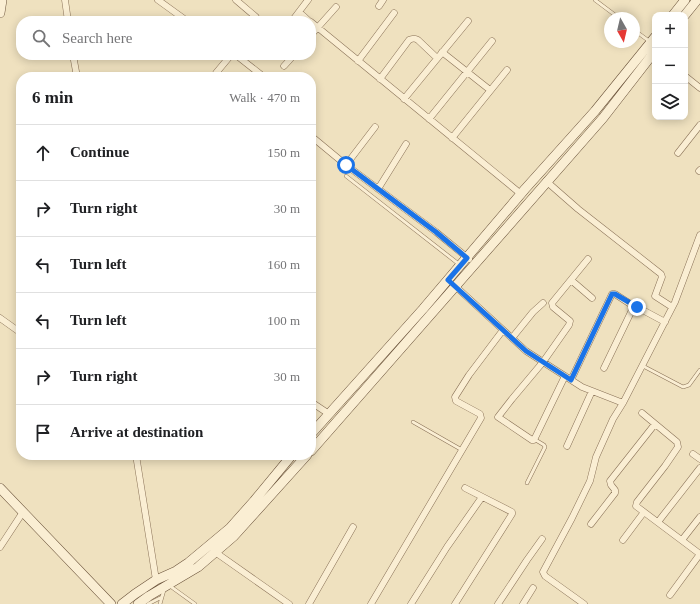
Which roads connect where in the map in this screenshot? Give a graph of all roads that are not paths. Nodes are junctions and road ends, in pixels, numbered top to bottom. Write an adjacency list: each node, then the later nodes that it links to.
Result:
1 (2, 0): 14 (main road)
2 (65, 0): 16 (street)
3 (158, 0): 17 (street)
4 (236, 0): 18 (street)
5 (308, 0): 10 (street)
6 (596, 0): 11 (lane)
7 (685, 0): 12 (main road)
8 (697, 0): 13 (main road)
9 (336, 7): 22 (street)
10 (299, 12): 19 (street); 20 (street)
11 (611, 12)
12 (675, 12)
13 (687, 12)
14 (0, 13)
15 (394, 13): 34 (street)
16 (67, 16)
17 (180, 16)
18 (255, 16)
19 (296, 16)
20 (303, 16)
21 (468, 20): 27 (street)
22 (317, 28): 34 (street)
23 (640, 33): 24 (lane)
24 (652, 39)
25 (492, 41): 40 (street)
26 (652, 41): 46 (main road)
27 (442, 52): 29 (street); 40 (street)
28 (652, 56): 47 (main road)
29 (437, 58): 42 (street); 45 (street)
30 (74, 60): 37 (street)
31 (227, 60): 38 (street)
32 (242, 60): 39 (street)
33 (289, 60): 35 (street)
34 (358, 61): 42 (street)
35 (284, 66)
36 (507, 70): 44 (street)
37 (76, 72)
38 (218, 72)
39 (258, 72)
40 (468, 72): 44 (street); 48 (street)
41 (688, 78): 43 (street)
42 (380, 79): 45 (street)
43 (700, 88)
44 (490, 90): 51 (street)
45 (404, 99): 48 (street)
46 (596, 111): 47 (main road); 59 (main road)
47 (603, 118): 57 (main road)
48 (429, 119): 51 (street)
49 (700, 125): 54 (street)
50 (375, 127): 55 (street)
51 (452, 138): 59 (street)
52 (316, 140): 55 (street)
53 (406, 144): 58 (street)
54 (678, 153)
55 (346, 165): 58 (street)
56 (346, 176): 62 (lane)
57 (546, 181): 63 (main road); 69 (street)
58 (378, 189): 62 (street)
59 (521, 194): 62 (main road)
60 (700, 235): 69 (street)
61 (588, 259): 64 (street)
62 (464, 261): 63 (street); 65 (main road)
63 (475, 264): 65 (main road)
64 (571, 280): 66 (street); 75 (street)
65 (452, 283): 73 (street); 85 (main road); 90 (main road)
66 (592, 298)
67 (543, 303): 74 (street)
68 (635, 307): 71 (street); 77 (street); 80 (street)
69 (672, 307): 71 (street)
70 (0, 318): 72 (street)
71 (664, 322): 76 (street)
72 (16, 330)
73 (503, 330): 74 (street); 92 (street)
74 (512, 338): 75 (street)
75 (543, 362): 79 (street); 89 (street)
76 (642, 366): 78 (lane); 82 (street)
77 (604, 368)
78 (700, 370)
79 (565, 376): 80 (street); 89 (street)
80 (571, 380): 81 (street)
81 (592, 391): 82 (street); 91 (street)
82 (623, 403): 134 (street)
83 (316, 405): 85 (street)
84 (642, 413): 87 (street)
85 (329, 414): 88 (main road)
86 (413, 422): 92 (lane)
87 (655, 424): 104 (street); 107 (street)
88 (316, 428)
89 (534, 439): 99 (lane)
90 (316, 441)
91 (567, 446)
92 (462, 450): 129 (street)
93 (693, 454): 94 (street)
94 (700, 459)
95 (137, 460): 115 (street)
96 (288, 460): 115 (main road)
97 (303, 460): 114 (main road)
98 (700, 468): 106 (street)
99 (527, 483)
100 (0, 488): 103 (main road)
101 (465, 488): 102 (street)
102 (482, 497): 130 (street); 131 (street)
103 (23, 512): 112 (street); 122 (main road)
104 (644, 512): 106 (street); 110 (street)
105 (700, 517): 111 (street)
106 (658, 522): 111 (street)
107 (591, 524)
108 (353, 527): 128 (street)
109 (542, 539): 132 (street)
110 (623, 540)
111 (682, 540): 113 (street)
112 (0, 547)
113 (699, 551): 119 (street)
114 (215, 552): 116 (main road); 127 (street)
115 (156, 580): 117 (main road)
116 (167, 586): 120 (lane); 121 (main road); 126 (lane)
117 (145, 587): 121 (main road); 123 (main road)
118 (533, 588): 133 (street)
119 (670, 595)
120 (162, 597): 121 (lane); 125 (lane)
121 (149, 600): 124 (main road)
122 (111, 604)
123 (122, 604)
124 (138, 604)
125 (160, 604)
126 (195, 604)
127 (289, 604)
128 (309, 604)
129 (371, 604)
130 (411, 604)
131 (455, 604)
132 (498, 604)
133 (523, 604)
134 (584, 604)

